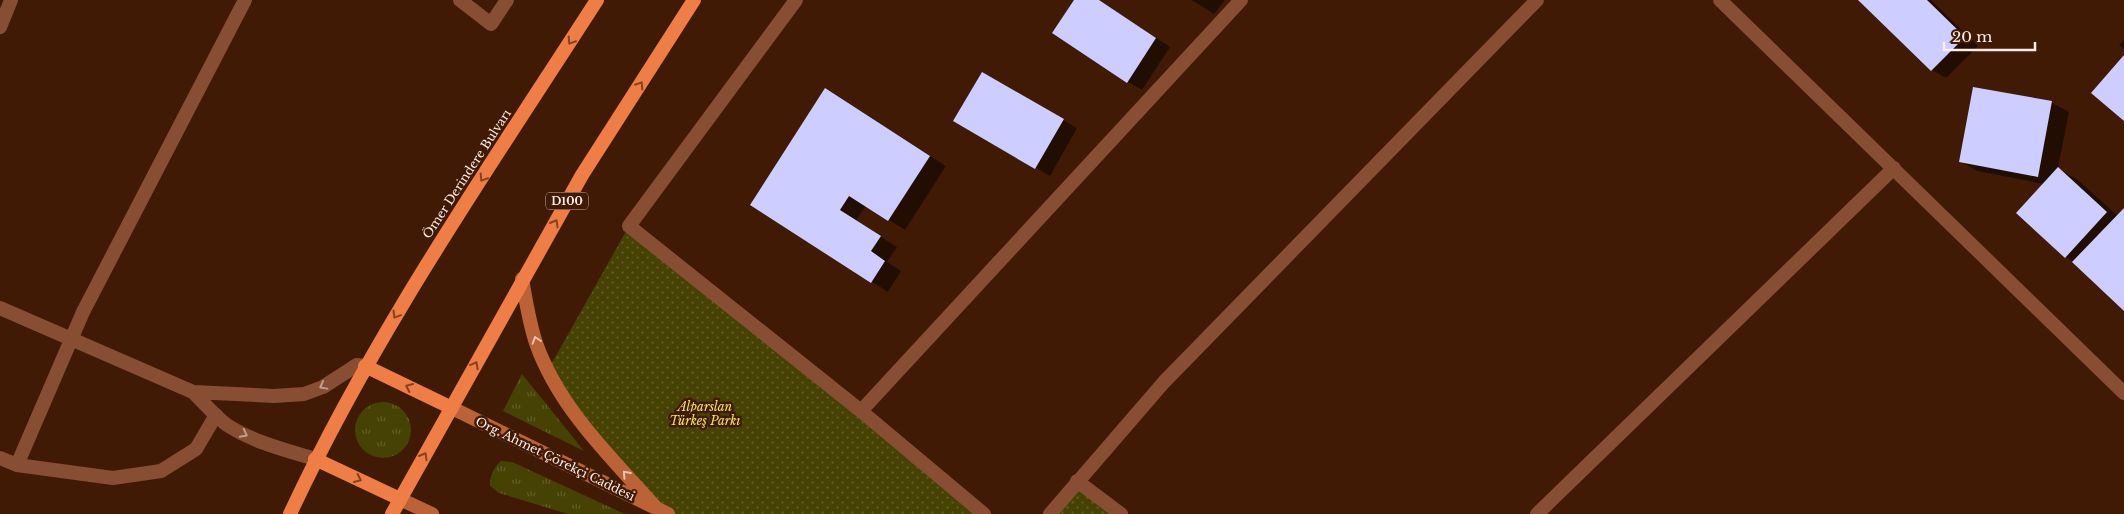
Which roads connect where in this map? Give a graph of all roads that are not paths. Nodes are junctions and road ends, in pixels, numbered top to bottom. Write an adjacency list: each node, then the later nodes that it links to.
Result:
1 (11, 0): 11 (street)
2 (245, 0): 15 (street)
3 (460, 0): 4 (street)
4 (507, 0)
5 (597, 0): 16 (highway, Ömer Derindere Bulvarı, one-way to 16)
6 (694, 0): 13 (highway, D100, one-way to 6)
7 (796, 0): 20 (street)
8 (1241, 0): 20 (street)
9 (1537, 0): 25 (street)
10 (1720, 0): 12 (street)
11 (0, 27)
12 (1894, 168): 18 (street); 34 (street)
13 (522, 279): 19 (highway, D100, one-way to 13); 27 (main road, Org. Ahmet Çörekçi Caddesi, one-way to 13)
14 (0, 308): 15 (street)
15 (71, 339): 17 (street); 24 (street)
16 (365, 366): 17 (street, one-way to 17); 19 (highway, one-way to 16); 23 (highway, Ömer Derindere Bulvarı)
17 (193, 392): 21 (street)
18 (2124, 393)
19 (452, 408): 26 (highway, D100, one-way to 19); 27 (main road, Org. Ahmet Çörekçi Caddesi)
20 (861, 411): 31 (street)
21 (216, 415): 23 (street, one-way to 23); 24 (street)
22 (0, 458): 24 (street)
23 (315, 459): 26 (highway, one-way to 26); 28 (highway, Ömer Derindere Bulvarı)
24 (17, 465)
25 (1077, 481): 32 (street); 33 (street)
26 (400, 499): 29 (highway, D100); 30 (main road)
27 (663, 512)
28 (290, 514)
29 (392, 514)
30 (432, 514)
31 (984, 514)
32 (1050, 514)
33 (1121, 514)
34 (1537, 514)

